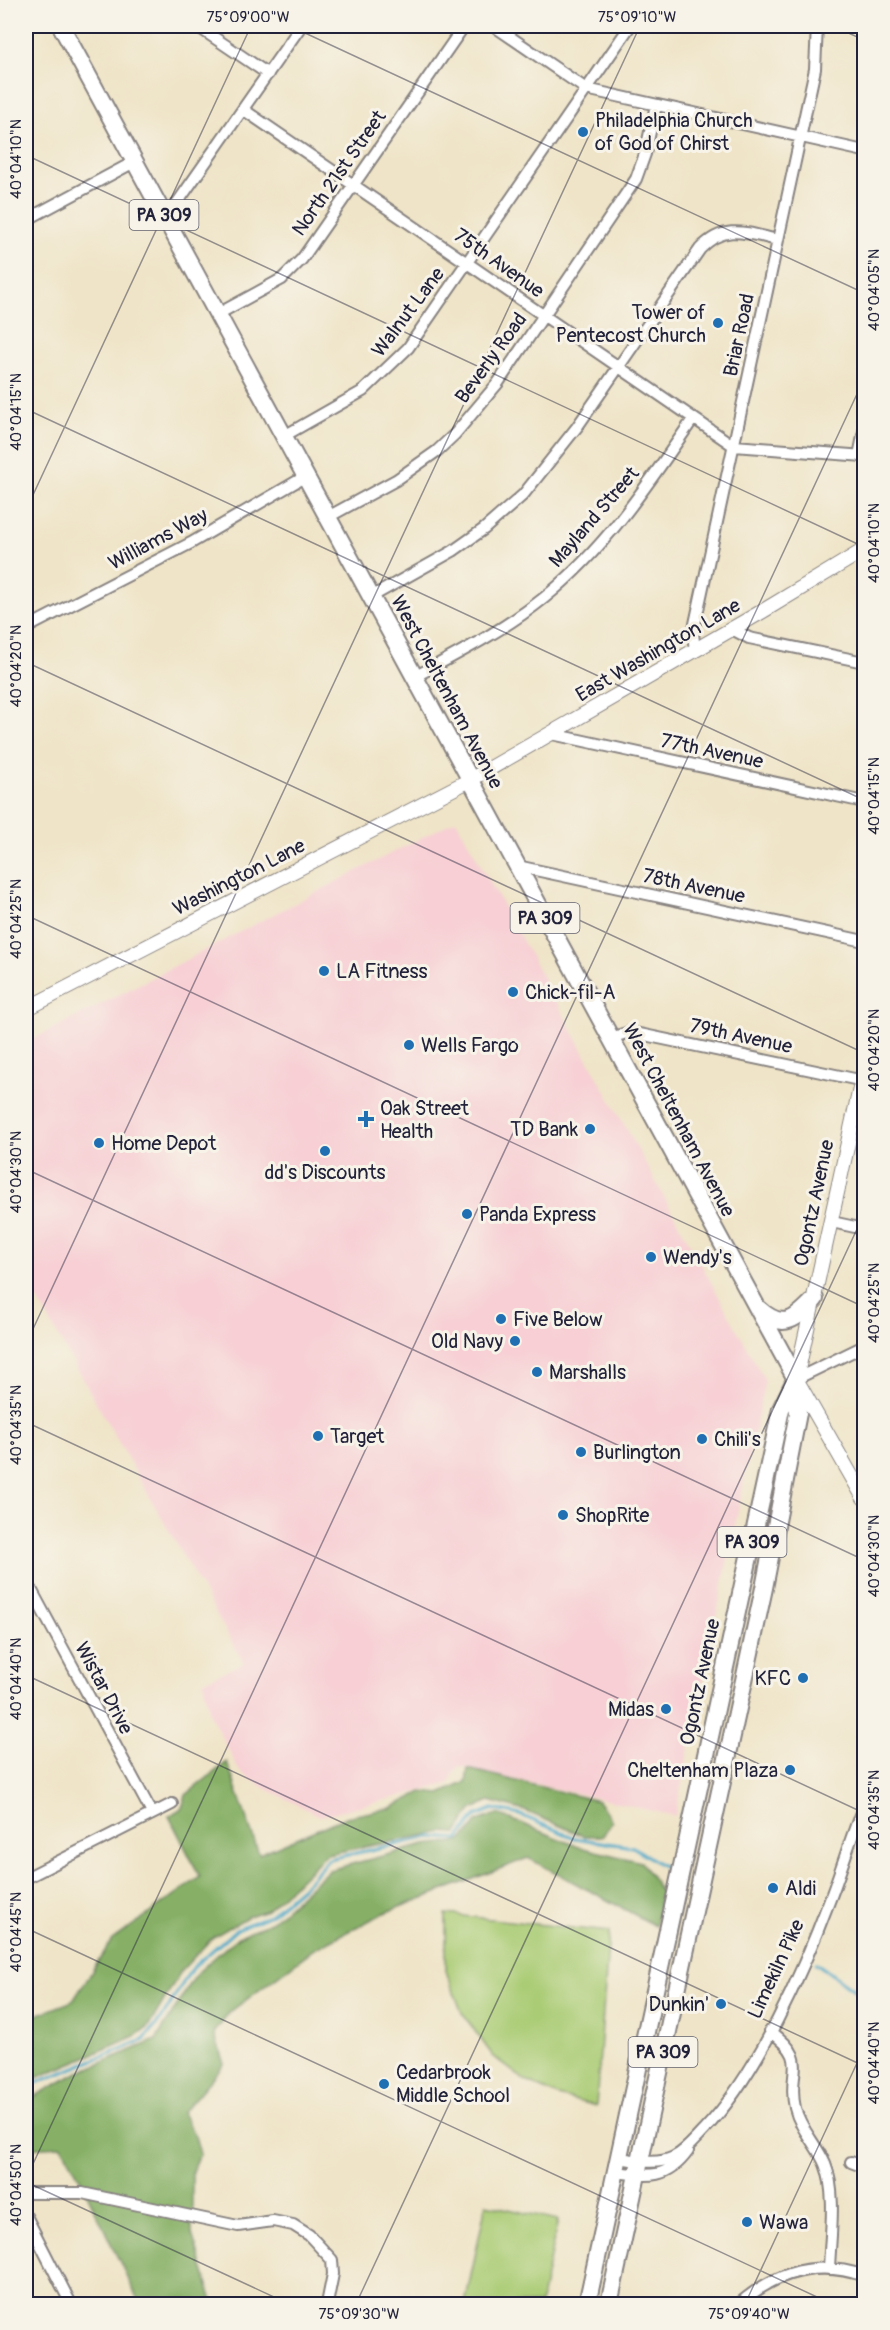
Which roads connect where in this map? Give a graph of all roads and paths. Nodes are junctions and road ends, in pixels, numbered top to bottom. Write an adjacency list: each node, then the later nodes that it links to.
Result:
1 (61, 26): 14 (highway, West Cheltenham Avenue / PA 309)
2 (197, 26): 8 (street)
3 (301, 26): 8 (street)
4 (464, 26): 15 (street, North 21st Street)
5 (494, 26): 9 (street)
6 (630, 26): 9 (street, Walnut Lane)
7 (817, 26): 12 (street, Briar Road)
8 (268, 74): 11 (street)
9 (586, 89): 10 (street); 19 (street, Walnut Lane)
10 (656, 105): 12 (street); 21 (street, Beverly Road)
11 (244, 110): 15 (street, 75th Avenue); 16 (street)
12 (800, 136): 13 (street); 18 (street, Briar Road)
13 (864, 151)
14 (134, 162): 16 (highway, West Cheltenham Avenue / PA 309); 17 (street)
15 (354, 184): 19 (street, 75th Avenue); 20 (street, North 21st Street)
16 (166, 219): 20 (highway, West Cheltenham Avenue / PA 309)
17 (26, 220)
18 (777, 240): 22 (street); 26 (street, Briar Road)
19 (466, 262): 21 (street, 75th Avenue); 25 (street, Walnut Lane)
20 (218, 314): 25 (highway, West Cheltenham Avenue / PA 309)
21 (543, 316): 22 (street, 75th Avenue); 29 (street, Beverly Road)
22 (618, 367): 23 (street, 75th Avenue); 31 (street)
23 (693, 419): 26 (street, 75th Avenue); 36 (street, Mayland Street)
24 (864, 431): 27 (street)
25 (284, 436): 28 (highway, West Cheltenham Avenue / PA 309)
26 (734, 446): 27 (street); 34 (street, Briar Road)
27 (862, 456)
28 (306, 476): 29 (highway, West Cheltenham Avenue / PA 309); 32 (street, Williams Way)
29 (328, 518): 31 (highway, West Cheltenham Avenue / PA 309)
30 (864, 550): 33 (main road, East Washington Lane)
31 (371, 597): 36 (highway, West Cheltenham Avenue / PA 309)
32 (26, 628)
33 (732, 629): 34 (main road, East Washington Lane); 35 (street)
34 (695, 651): 37 (main road, East Washington Lane)
35 (864, 662)
36 (414, 677): 38 (highway, West Cheltenham Avenue / PA 309)
37 (552, 734): 38 (main road, East Washington Lane); 39 (street, 77th Avenue)
38 (470, 780): 40 (highway, West Cheltenham Avenue / PA 309); 42 (main road, Washington Lane)
39 (864, 802)
40 (517, 866): 41 (street, 78th Avenue); 43 (highway, West Cheltenham Avenue / PA 309)
41 (864, 941)
42 (26, 1010)
43 (610, 1038): 44 (street, 79th Avenue); 48 (highway, West Cheltenham Avenue / PA 309)
44 (864, 1077): 45 (main road, Ogontz Avenue)
45 (832, 1222): 46 (street); 47 (main road, Ogontz Avenue)
46 (864, 1228)
47 (815, 1299): 48 (highway); 50 (main road, Ogontz Avenue)
48 (758, 1308): 50 (highway, West Cheltenham Avenue / PA 309)
49 (864, 1346): 50 (street)
50 (796, 1379): 51 (main road); 59 (highway, Ogontz Avenue / PA 309); 61 (highway, Ogontz Avenue / PA 309)
51 (864, 1498)
52 (26, 1580): 55 (street, Wistar Drive)
53 (172, 1804): 55 (street)
54 (864, 1805): 57 (street, Limekiln Pike)
55 (152, 1814): 56 (street)
56 (26, 1878)
57 (770, 2031): 61 (street, Limekiln Pike); 64 (street)
58 (852, 2162): 60 (street)
59 (619, 2165): 61 (street, Limekiln Pike); 68 (highway, PA 309)
60 (864, 2167)
61 (638, 2168): 69 (highway, PA 309)
62 (26, 2193): 67 (street)
63 (26, 2216): 66 (street)
64 (829, 2270): 65 (street); 70 (street)
65 (864, 2276)
66 (70, 2304)
67 (327, 2304)
68 (587, 2304)
69 (609, 2304)
70 (739, 2304)

